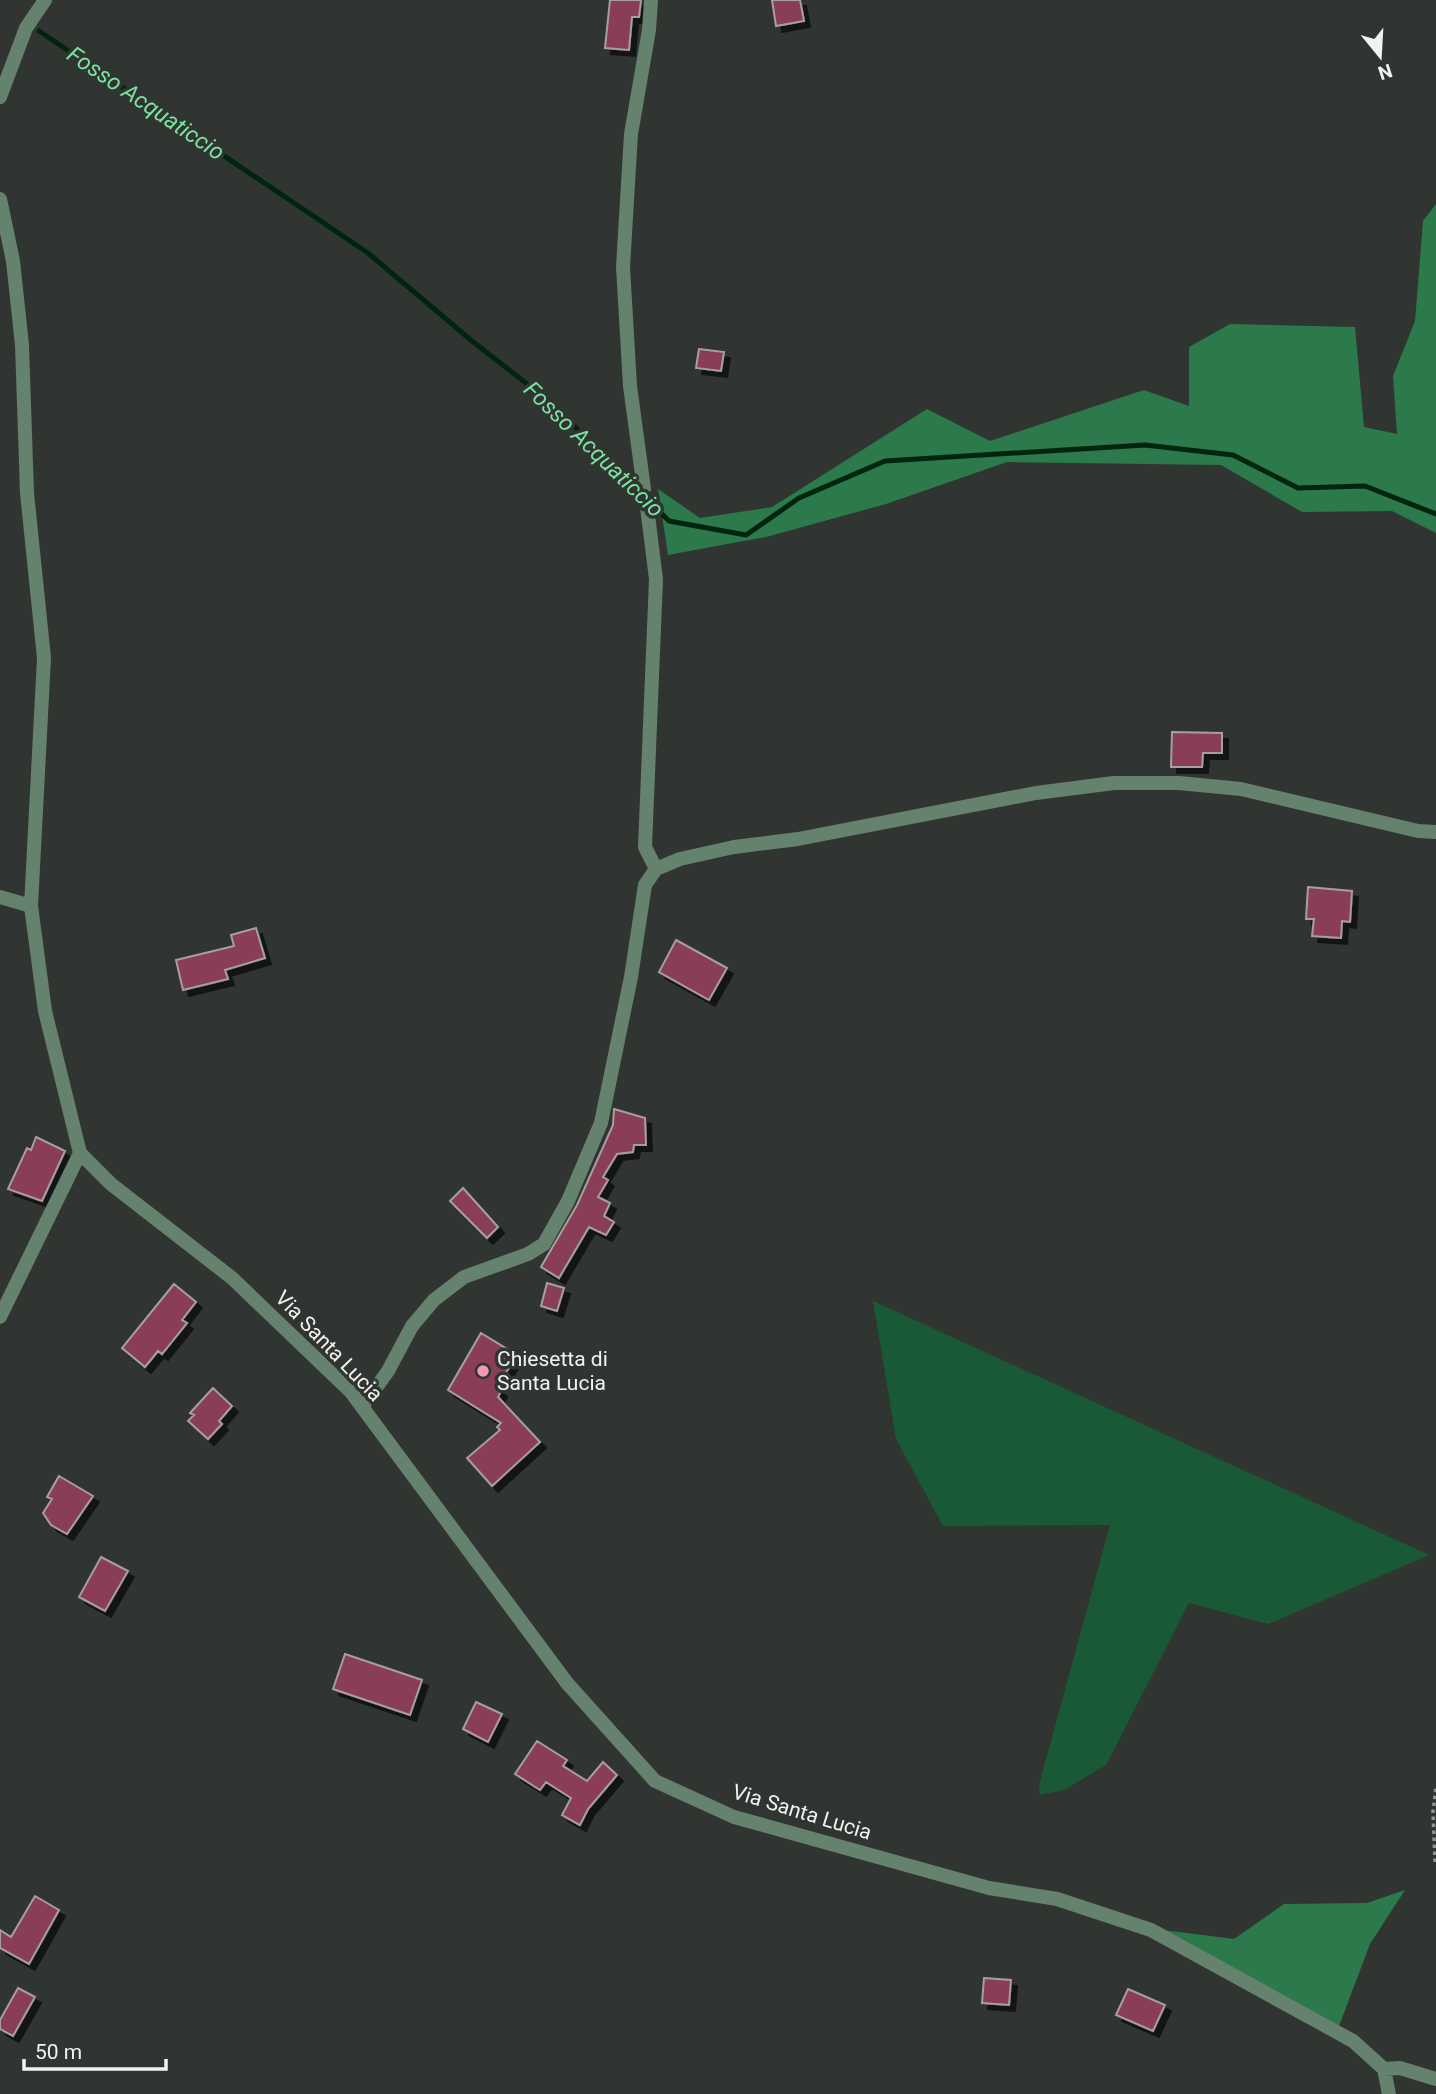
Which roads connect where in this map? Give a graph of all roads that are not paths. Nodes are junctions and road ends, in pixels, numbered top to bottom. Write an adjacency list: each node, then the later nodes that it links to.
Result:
1 (45, 0): 3 (street)
2 (652, 0): 5 (street)
3 (0, 97)
4 (0, 199): 10 (street)
5 (644, 489)
6 (647, 507): 8 (street)
7 (1436, 832): 8 (street)
8 (656, 869): 13 (street)
9 (0, 897): 10 (street)
10 (31, 906): 11 (street)
11 (80, 1153): 12 (street); 13 (street, Via Santa Lucia)
12 (0, 1317)
13 (362, 1407): 14 (street, Via Santa Lucia)
14 (1384, 2069): 15 (street); 16 (street)
15 (1436, 2079)
16 (1389, 2094)

